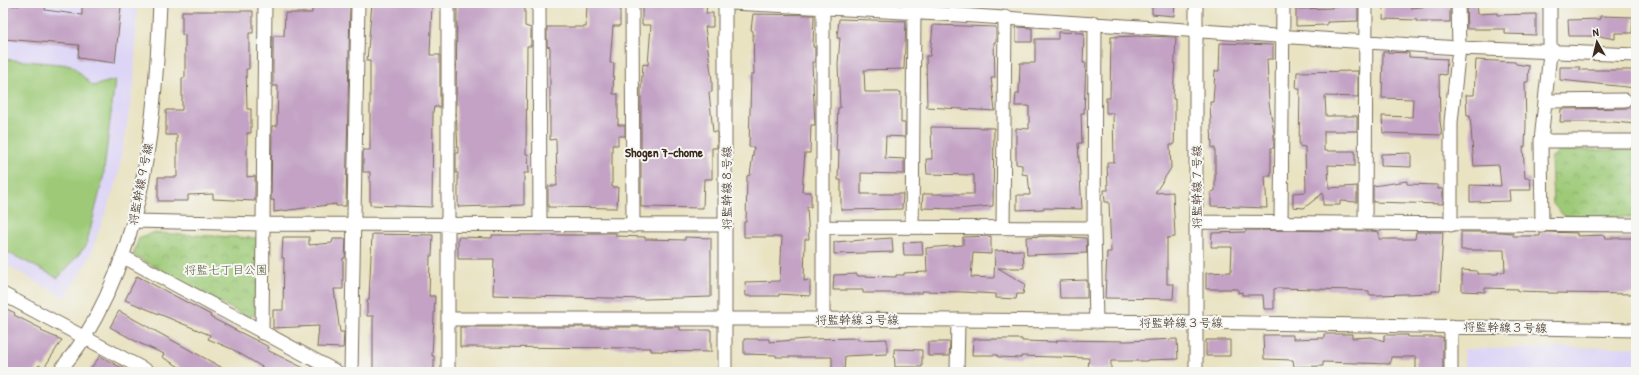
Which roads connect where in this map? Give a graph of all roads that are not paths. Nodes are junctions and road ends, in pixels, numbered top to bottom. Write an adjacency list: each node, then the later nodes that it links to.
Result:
1 (160, 3): 29 (street, 将監幹線９号線)
2 (265, 3): 34 (street)
3 (358, 3): 32 (street)
4 (448, 3): 35 (street)
5 (539, 3): 36 (street)
6 (632, 3): 40 (street)
7 (725, 3): 37 (street, 将監幹線８号線)
8 (732, 3): 14 (street)
9 (1196, 3): 19 (street, 将監幹線７号線)
10 (1283, 3): 20 (street)
11 (1366, 3): 21 (street)
12 (1458, 3): 22 (street)
13 (1550, 3): 23 (street)
14 (824, 7): 16 (street); 42 (street)
15 (958, 9): 16 (street); 17 (street)
16 (914, 13): 43 (street)
17 (1004, 18): 18 (street); 44 (street)
18 (1095, 23): 19 (street); 45 (street)
19 (1196, 30): 20 (street); 30 (street, 将監幹線７号線)
20 (1283, 35): 21 (street); 31 (street)
21 (1366, 41): 22 (street); 33 (street)
22 (1458, 48): 23 (street); 38 (street)
23 (1550, 53): 24 (street); 26 (street)
24 (1636, 55)
25 (1625, 100): 26 (street)
26 (1545, 101): 27 (street)
27 (1541, 141): 28 (street); 41 (street)
28 (1636, 141)
29 (134, 221): 34 (street); 46 (street, 将監幹線９号線)
30 (1196, 222): 31 (street); 53 (street, 将監幹線７号線)
31 (1281, 222): 33 (street)
32 (355, 223): 34 (street); 35 (street); 61 (street)
33 (1365, 223): 38 (street)
34 (262, 224): 56 (street)
35 (449, 224): 36 (street); 49 (street)
36 (540, 225): 40 (street)
37 (726, 225): 40 (street); 50 (street, 将監幹線８号線)
38 (1451, 225): 41 (street)
39 (1636, 225): 41 (street)
40 (633, 226)
41 (1542, 226)
42 (823, 227): 43 (street); 48 (street)
43 (912, 227): 44 (street)
44 (1003, 227): 45 (street)
45 (1094, 228): 52 (street)
46 (122, 256): 56 (street); 57 (street, 将監幹線９号線)
47 (3, 294): 57 (street)
48 (823, 319): 50 (street, 将監幹線３号線); 51 (street, 将監幹線３号線)
49 (448, 320): 50 (street, 将監幹線３号線); 62 (street)
50 (725, 320): 63 (street, 将監幹線８号線)
51 (958, 320): 52 (street, 将監幹線３号線); 64 (street)
52 (1096, 322): 53 (street, 将監幹線３号線)
53 (1196, 322): 54 (street, 将監幹線３号線); 65 (street, 将監幹線７号線)
54 (1451, 326): 55 (street, 将監幹線３号線); 66 (street)
55 (1636, 330)
56 (262, 333): 60 (street)
57 (84, 338): 58 (street, 将監幹線９号線); 59 (street)
58 (59, 372)
59 (149, 372)
60 (337, 372)
61 (351, 372)
62 (448, 372)
63 (724, 372)
64 (957, 372)
65 (1196, 372)
66 (1451, 372)

